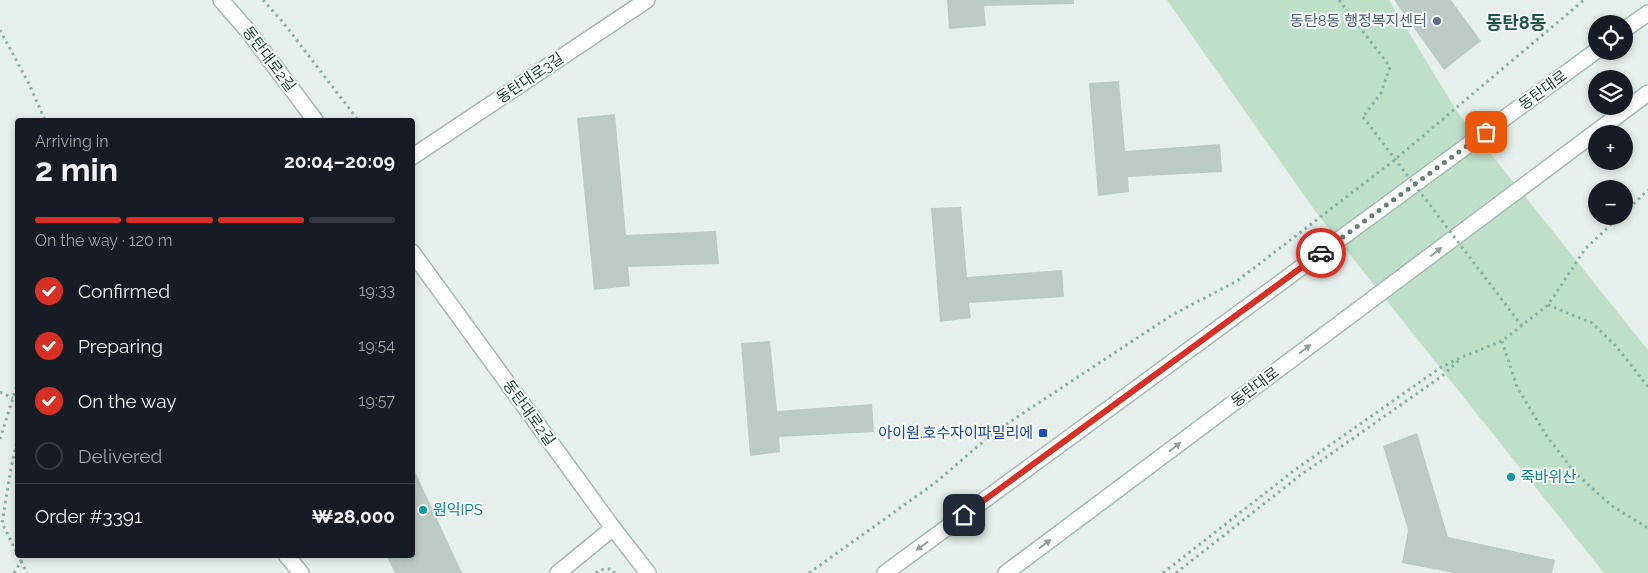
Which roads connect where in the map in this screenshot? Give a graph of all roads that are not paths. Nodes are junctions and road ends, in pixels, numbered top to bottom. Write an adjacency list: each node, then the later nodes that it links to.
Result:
1 (220, 0): 7 (main road, 동탄대로2길)
2 (647, 0): 8 (main road, 동탄대로3길)
3 (1648, 13): 4 (main road)
4 (1633, 24)
5 (1588, 57): 15 (main road, 동탄대로, one-way to 15)
6 (1648, 94): 16 (main road, 동탄대로, one-way to 6)
7 (313, 118)
8 (415, 155)
9 (415, 256): 10 (main road, 동탄대로2길)
10 (613, 528): 13 (main road); 14 (main road, 동탄대로2길)
11 (288, 558): 12 (main road)
12 (301, 573)
13 (558, 573)
14 (648, 573)
15 (885, 573)
16 (1006, 573)

